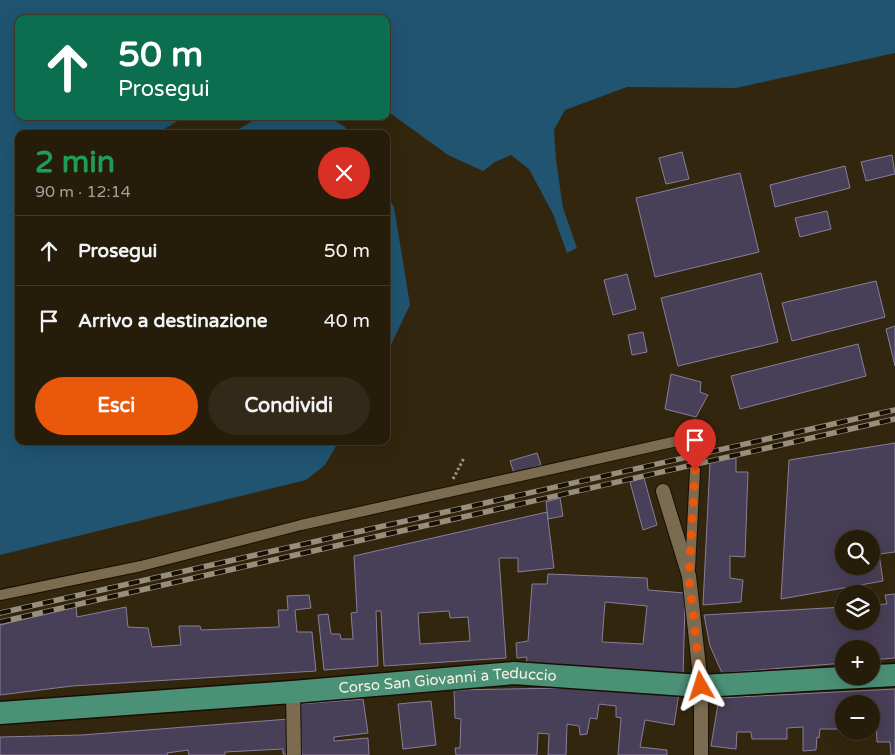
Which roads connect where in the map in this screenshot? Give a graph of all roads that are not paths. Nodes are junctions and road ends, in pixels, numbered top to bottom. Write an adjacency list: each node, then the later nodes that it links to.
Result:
1 (695, 443): 5 (street)
2 (695, 470): 4 (street)
3 (663, 491): 4 (street)
4 (689, 576): 7 (street)
5 (0, 595)
6 (895, 675): 7 (main road, Corso San Giovanni a Teduccio)
7 (701, 686): 8 (main road, Corso San Giovanni a Teduccio); 11 (street)
8 (293, 692): 9 (main road, Corso San Giovanni a Teduccio); 10 (street)
9 (0, 713)
10 (294, 755)
11 (701, 755)

